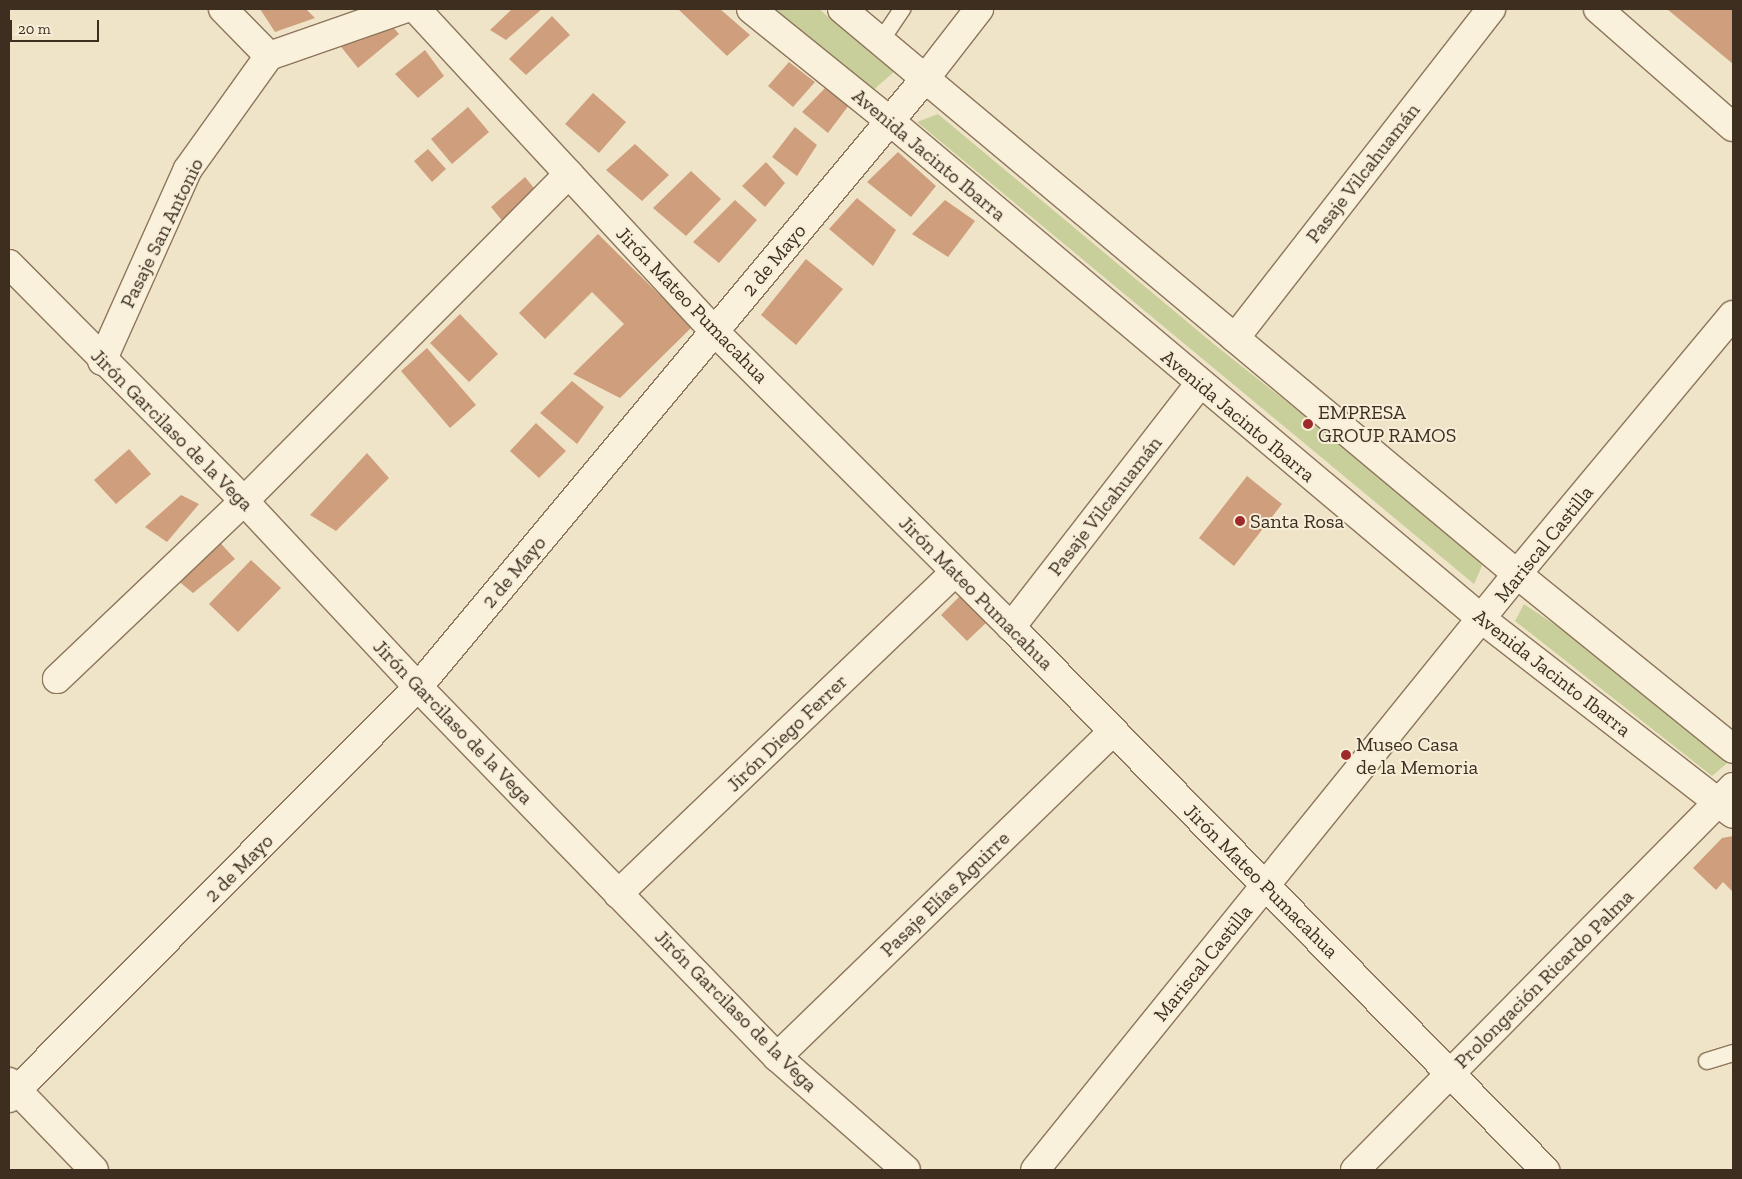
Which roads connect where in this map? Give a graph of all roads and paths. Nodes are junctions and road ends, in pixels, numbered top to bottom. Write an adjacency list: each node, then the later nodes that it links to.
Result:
1 (223, 9): 11 (street)
2 (404, 9): 11 (street)
3 (416, 9): 15 (street, Jirón Mateo Pumacahua)
4 (751, 9): 13 (street, Avenida Jacinto Ibarra)
5 (842, 9): 10 (street)
6 (902, 9): 10 (lane)
7 (979, 9): 12 (street, 2 de Mayo)
8 (1491, 9): 19 (street, Pasaje Vilcahuamán)
9 (1598, 9): 14 (street)
10 (880, 42): 12 (street)
11 (269, 56): 20 (street, Pasaje San Antonio)
12 (924, 80): 13 (street, 2 de Mayo); 19 (street)
13 (890, 121): 18 (street, 2 de Mayo); 21 (street, Avenida Jacinto Ibarra)
14 (1733, 127)
15 (569, 174): 18 (street, Jirón Mateo Pumacahua); 22 (street)
16 (9, 264): 20 (street, Jirón Garcilaso de la Vega)
17 (1733, 315): 24 (street, Mariscal Castilla)
18 (715, 332): 23 (street, Jirón Mateo Pumacahua); 28 (street, 2 de Mayo)
19 (1234, 338): 24 (street)
20 (102, 360): 22 (street, Jirón Garcilaso de la Vega)
21 (1199, 384): 25 (street, Avenida Jacinto Ibarra); 26 (street, Pasaje Vilcahuamán)
22 (244, 502): 27 (street); 28 (street, Jirón Garcilaso de la Vega)
23 (955, 572): 26 (street, Jirón Mateo Pumacahua); 33 (street, Jirón Diego Ferrer)
24 (1517, 574): 25 (street, Mariscal Castilla); 30 (street)
25 (1482, 620): 31 (street, Avenida Jacinto Ibarra); 32 (street, Mariscal Castilla)
26 (1011, 628): 29 (street, Jirón Mateo Pumacahua)
27 (58, 680)
28 (418, 687): 33 (street, Jirón Garcilaso de la Vega); 38 (street, 2 de Mayo)
29 (1113, 731): 32 (street, Jirón Mateo Pumacahua); 35 (street, Pasaje Elías Aguirre)
30 (1733, 749)
31 (1728, 801): 37 (street, Prolongación Ricardo Palma)
32 (1266, 885): 37 (street, Jirón Mateo Pumacahua); 41 (street, Mariscal Castilla)
33 (618, 894): 35 (street, Jirón Garcilaso de la Vega)
34 (1733, 1053): 36 (lane)
35 (777, 1057): 40 (street, Jirón Garcilaso de la Vega)
36 (1706, 1061)
37 (1450, 1074): 42 (street, Prolongación Ricardo Palma); 43 (street, Jirón Mateo Pumacahua)
38 (12, 1090): 39 (street)
39 (94, 1170)
40 (906, 1170)
41 (1035, 1170)
42 (1355, 1170)
43 (1545, 1170)

